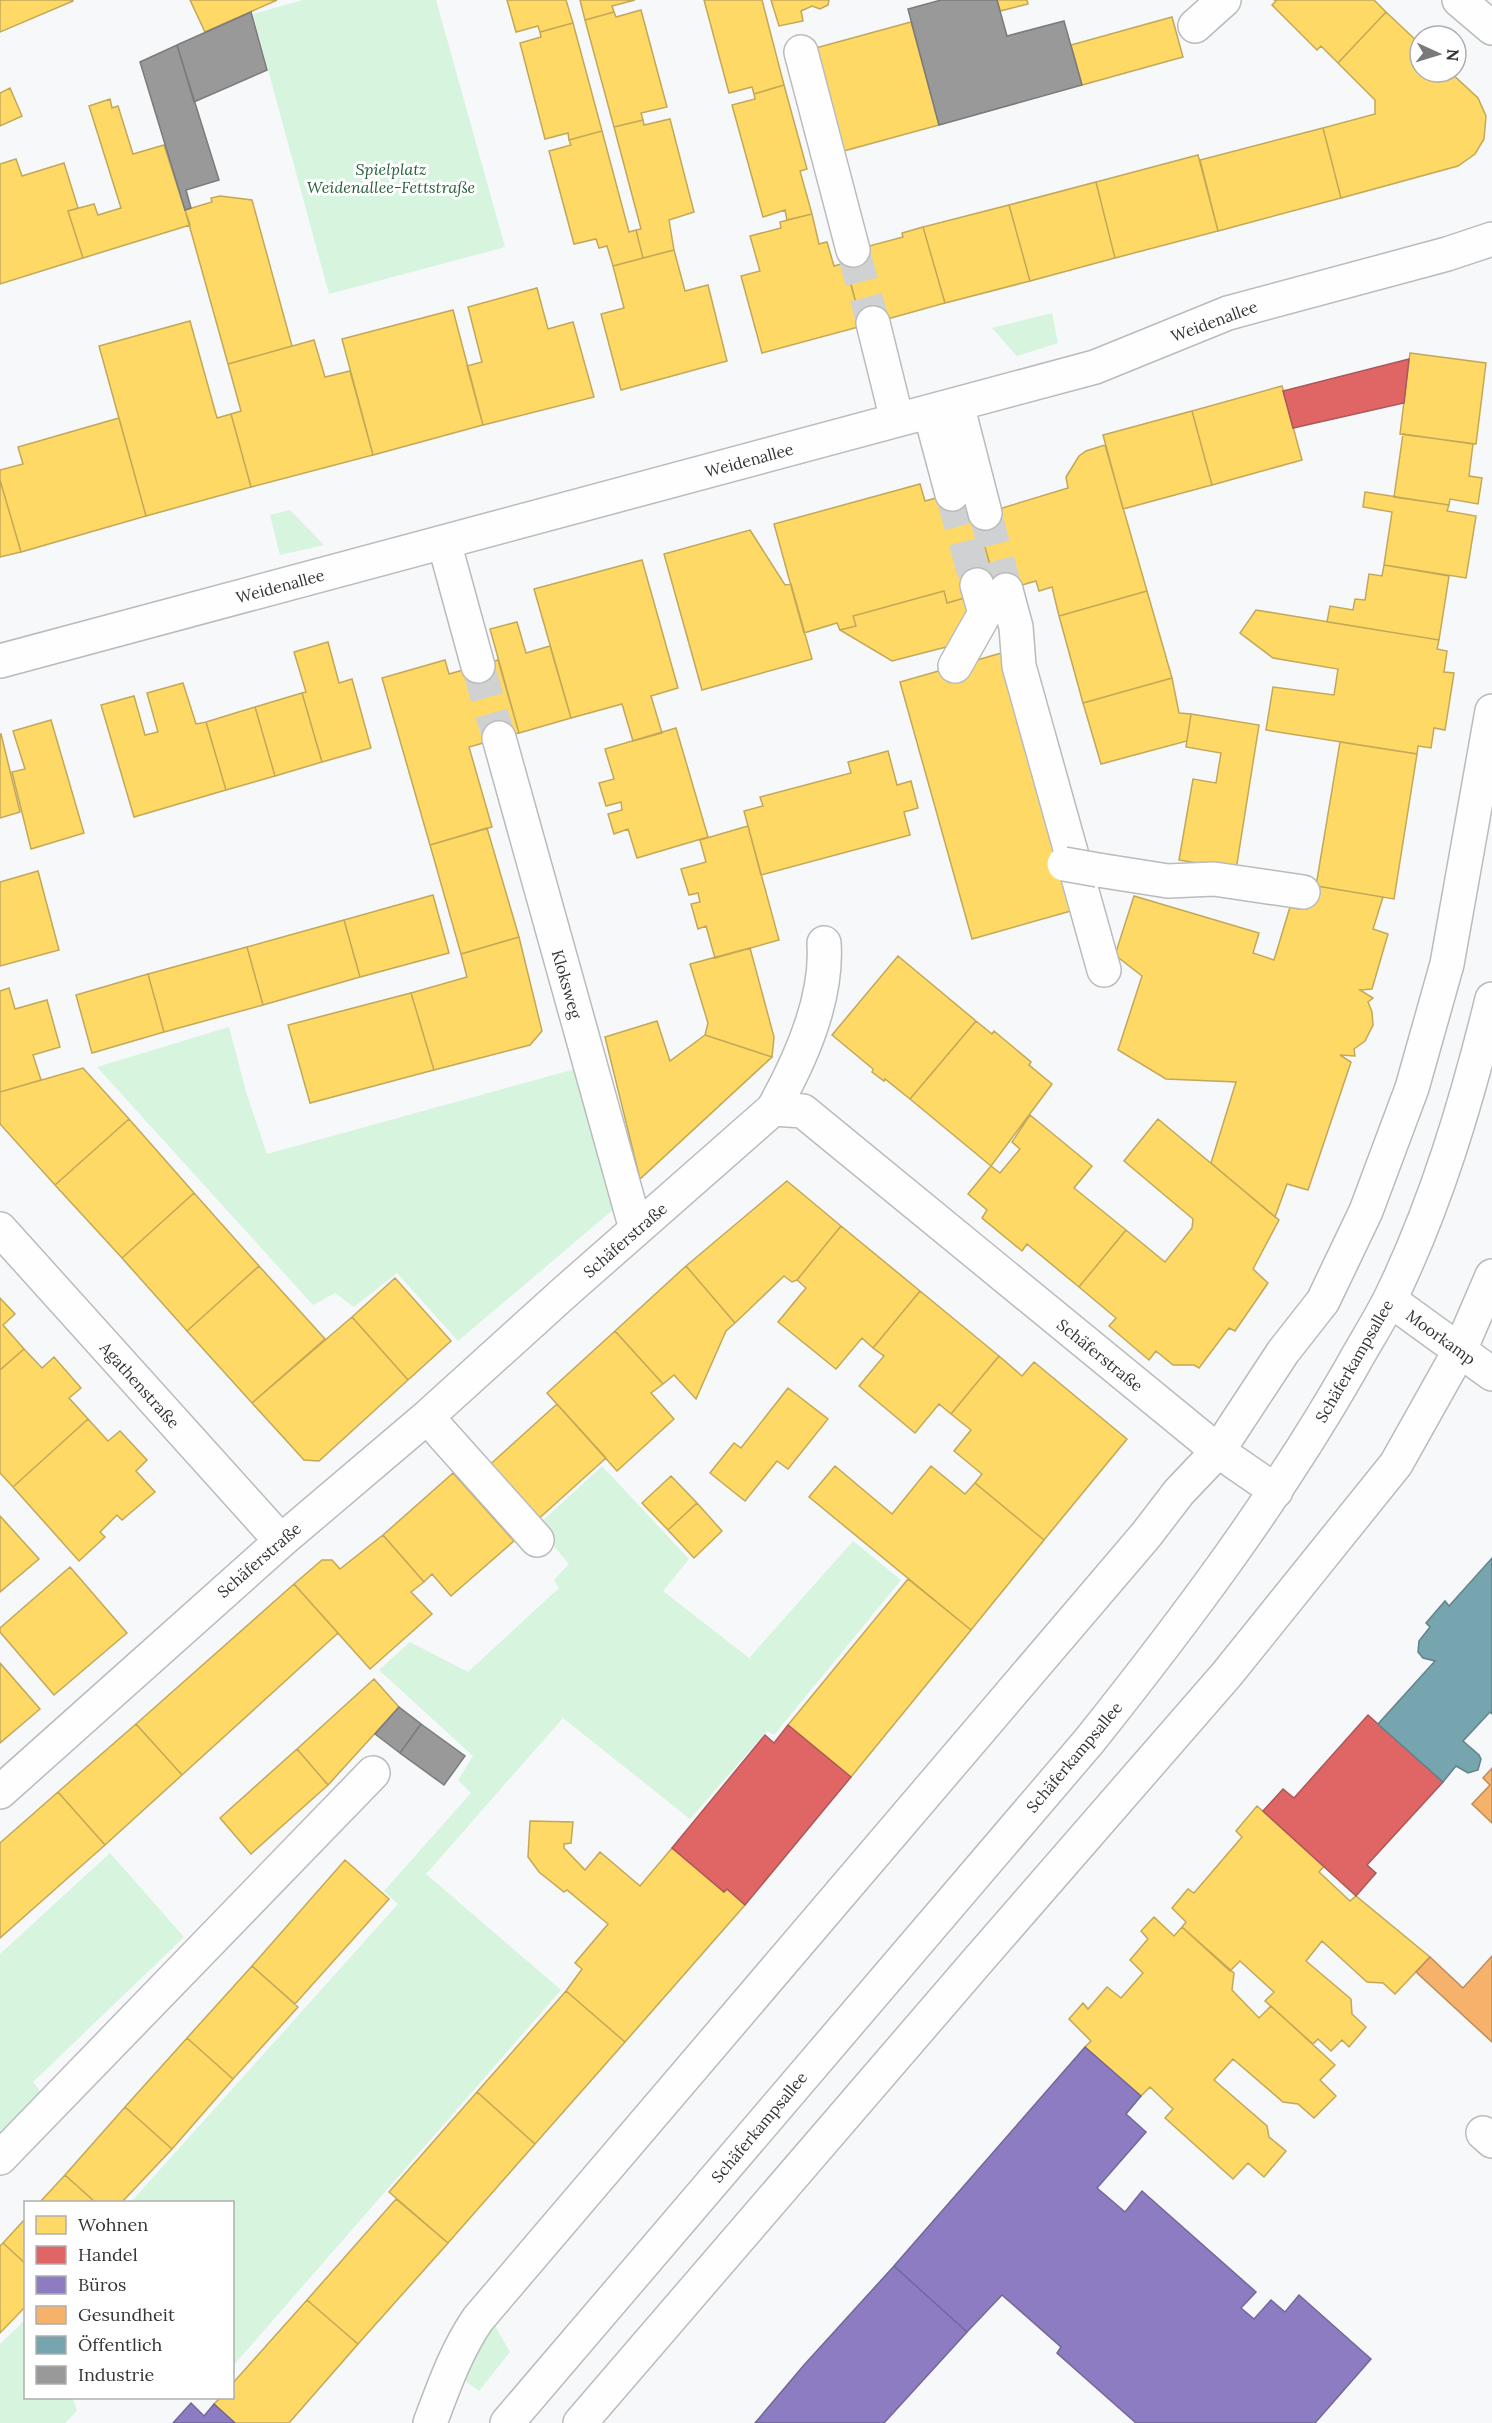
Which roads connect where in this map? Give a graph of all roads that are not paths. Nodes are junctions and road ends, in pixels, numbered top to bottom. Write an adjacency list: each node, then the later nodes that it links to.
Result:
1 (1224, 0): 3 (street)
2 (1459, 0): 4 (street)
3 (1195, 26)
4 (1492, 28)
5 (801, 52): 7 (street)
6 (1492, 239): 9 (street, Weidenallee)
7 (853, 250)
8 (873, 323): 10 (street)
9 (943, 408): 10 (street, Weidenallee); 11 (street); 12 (street)
10 (897, 420): 13 (street, Weidenallee)
11 (952, 494)
12 (985, 513)
13 (444, 542): 14 (street, Weidenallee); 15 (street)
14 (0, 661)
15 (478, 666)
16 (955, 666): 22 (street)
17 (1492, 711): 32 (street)
18 (499, 738): 26 (street, Kloksweg)
19 (1064, 864): 20 (street, bridge)
20 (1303, 892)
21 (824, 943): 24 (street)
22 (1104, 970)
23 (1492, 999): 28 (street, Schäferkampsallee)
24 (773, 1110): 26 (street, Schäferstraße); 32 (street, Schäferstraße)
25 (0, 1229): 34 (street, Agathenstraße)
26 (636, 1230): 31 (street, Schäferstraße)
27 (1492, 1276): 29 (street)
28 (1390, 1300): 29 (street, Moorkamp); 33 (street, Schäferkampsallee)
29 (1460, 1350): 30 (street, Moorkamp); 41 (street)
30 (1492, 1374)
31 (427, 1417): 34 (street, Schäferstraße); 35 (street)
32 (1218, 1451): 33 (street, Schäferstraße); 39 (street)
33 (1276, 1491): 40 (street, Schäferkampsallee)
34 (280, 1540): 37 (street, Schäferstraße)
35 (537, 1540)
36 (374, 1773): 38 (street)
37 (0, 1792)
38 (0, 2158)
39 (430, 2423)
40 (507, 2423)
41 (580, 2423)

